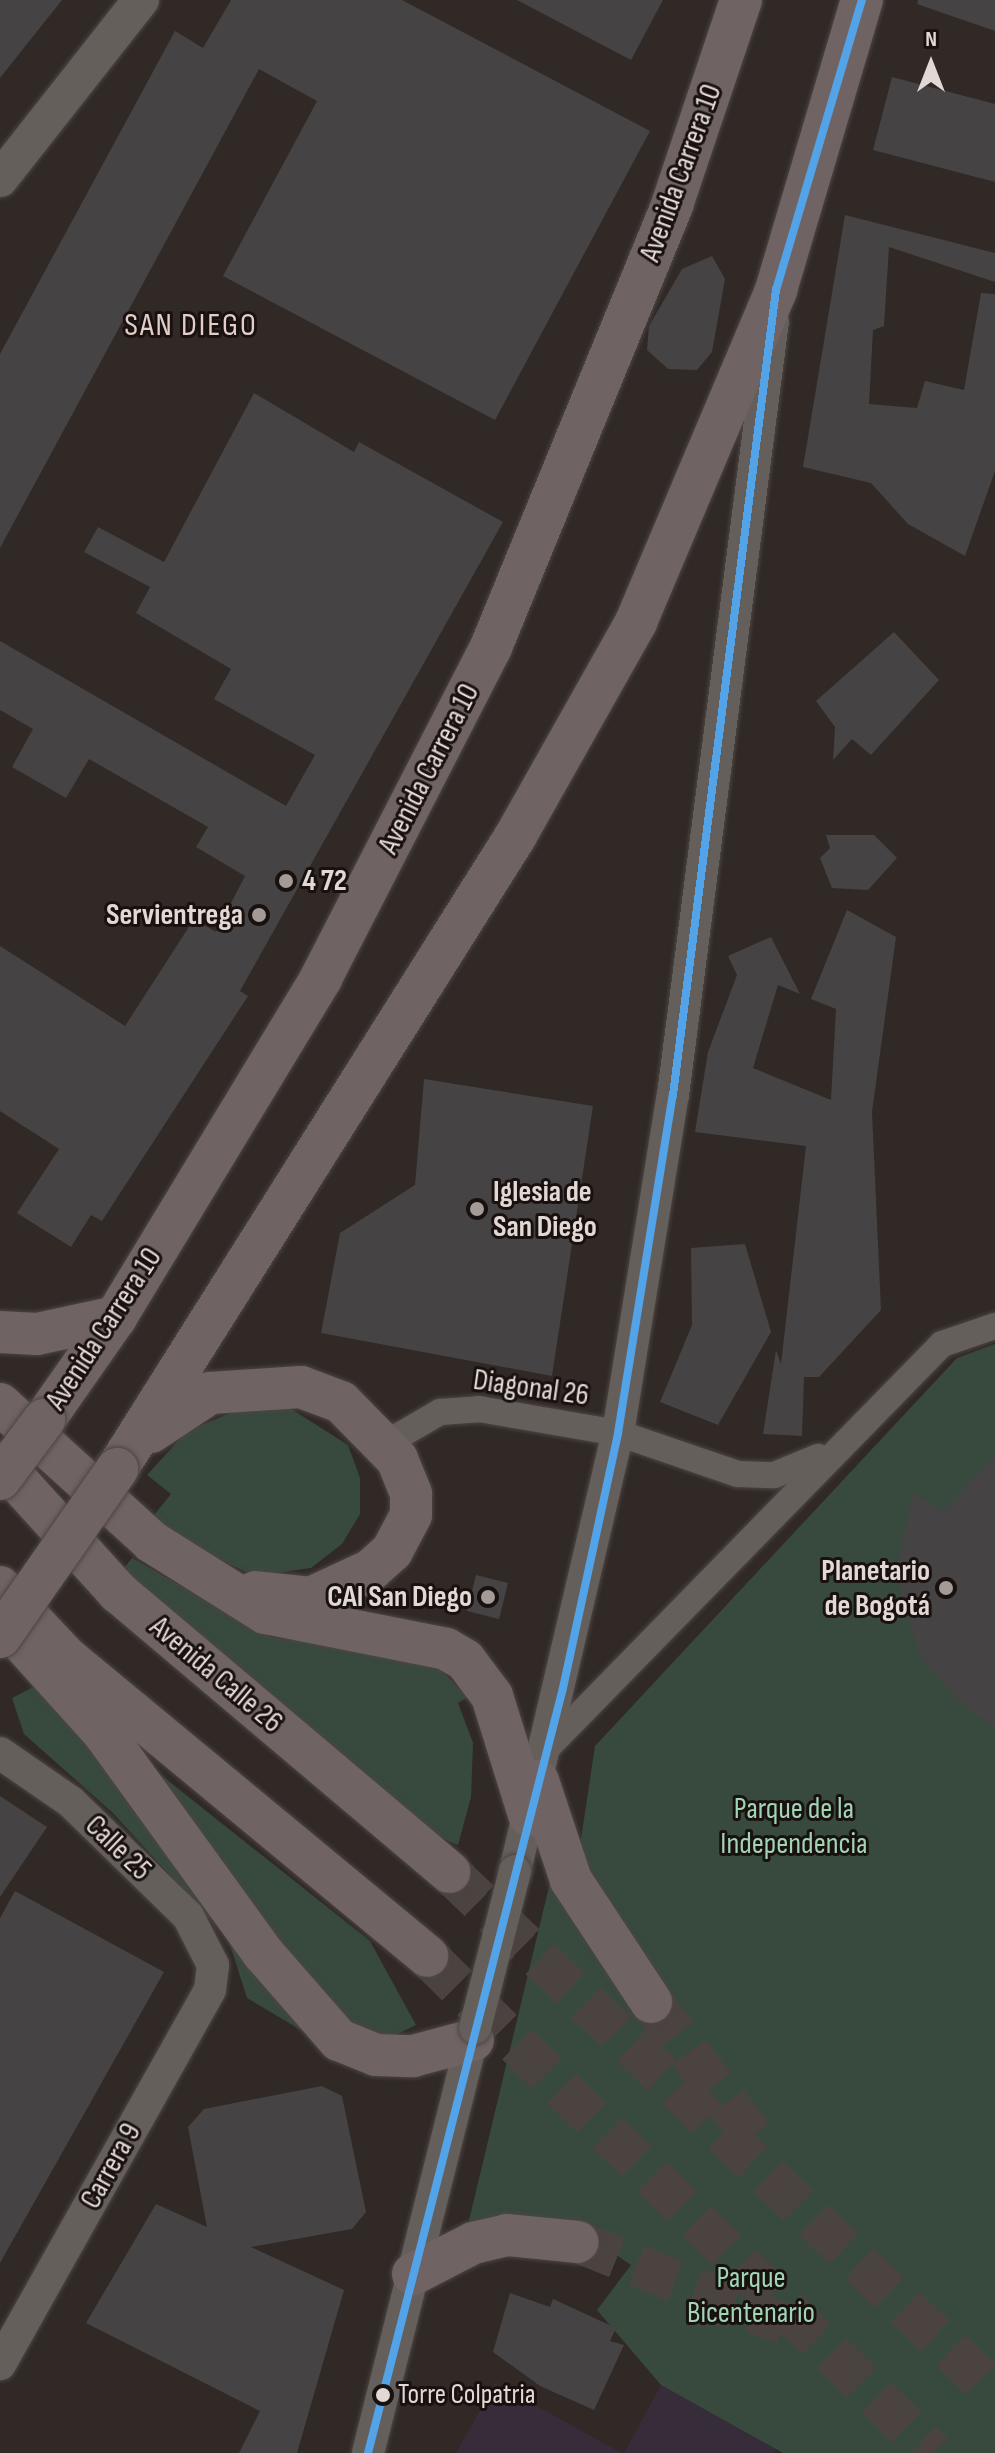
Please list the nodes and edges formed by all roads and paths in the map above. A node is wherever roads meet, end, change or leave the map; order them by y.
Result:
1 (141, 0) edge
2 (741, 0) edge
3 (862, 0) edge
4 (0, 179) edge
5 (776, 290) junction
6 (116, 1317) junction
7 (995, 1326) edge
8 (0, 1332) edge
9 (0, 1404) edge
10 (618, 1433) junction
11 (851, 1434) junction
12 (385, 1444) junction
13 (126, 1456) junction
14 (0, 1462) edge
15 (0, 1479) edge
16 (152, 1542) junction
17 (0, 1587) edge
18 (0, 1618) edge
19 (0, 1637) edge
20 (0, 1753) edge
21 (538, 1781) junction
22 (449, 1872) tunnel mouth
23 (427, 1956) tunnel mouth
24 (213, 1965) joint
25 (651, 2002) tunnel mouth
26 (474, 2034) junction
27 (578, 2242) tunnel mouth
28 (413, 2274) junction
29 (0, 2364) edge
30 (368, 2453) edge

1 - 4 main road
2 - 6 main road, Avenida Carrera 10
3 - 5 main road
5 - 10 street
5 - 13 main road
6 - 8 main road
6 - 15 main road, Avenida Carrera 10, bridge
7 - 11 street, Diagonal 26
9 - 16 main road
10 - 11 street, Diagonal 26
10 - 12 street, Diagonal 26
10 - 21 street
11 - 21 street, Diagonal 26
12 - 13 main road
12 - 16 main road
13 - 19 main road, bridge
14 - 22 main road, Avenida Calle 26
16 - 21 main road
17 - 23 main road
18 - 26 main road
20 - 24 street, Calle 25
21 - 25 main road
21 - 26 street, bridge
24 - 29 street, Carrera 9
26 - 28 street
27 - 28 main road
28 - 30 street

